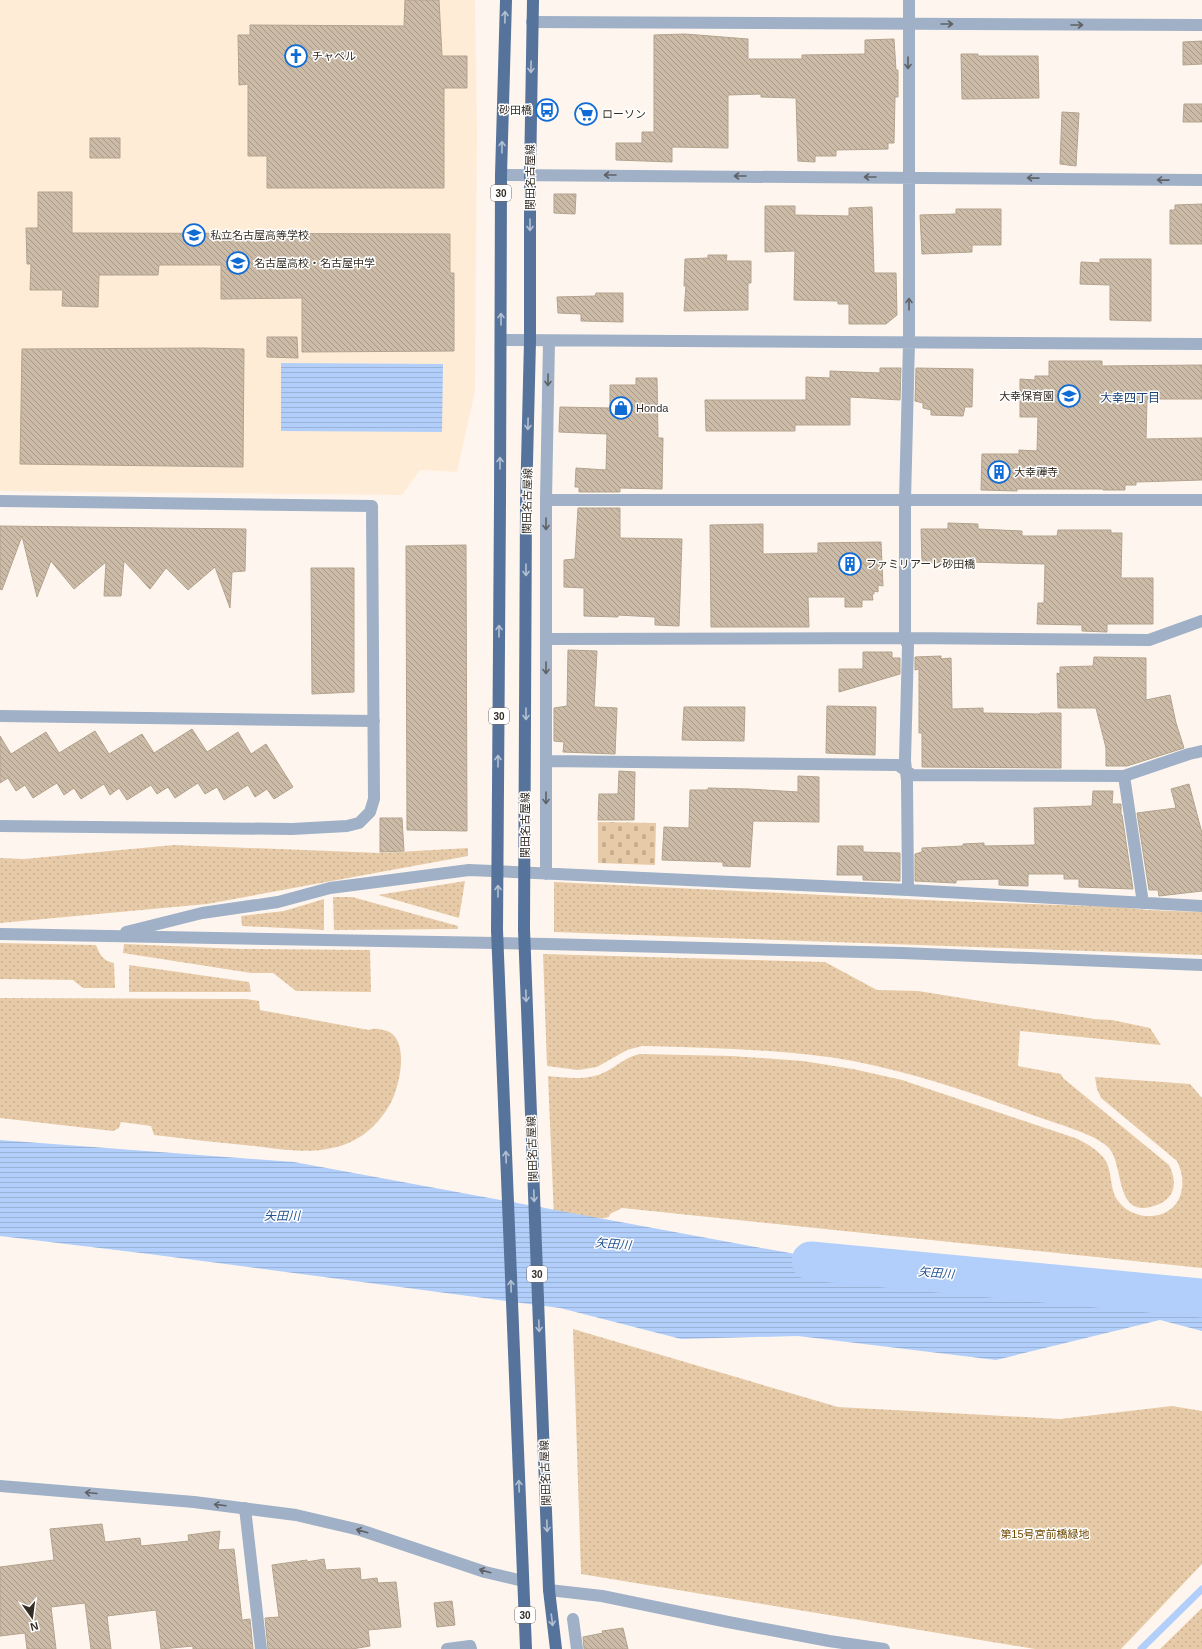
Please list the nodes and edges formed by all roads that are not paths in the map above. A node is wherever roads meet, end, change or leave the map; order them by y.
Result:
1 (506, 0) edge
2 (532, 0) edge
3 (909, 0) edge
4 (532, 22) junction
5 (908, 24) junction
6 (1202, 25) edge
7 (501, 175) junction
8 (530, 175) junction
9 (909, 177) junction
10 (1202, 180) edge
11 (501, 340) junction
12 (530, 341) junction
13 (549, 341) junction
14 (909, 343) junction
15 (1202, 344) edge
16 (546, 500) junction
17 (905, 500) junction
18 (1202, 500) edge
19 (0, 501) edge
20 (1202, 621) edge
21 (905, 638) junction
22 (546, 639) junction
23 (0, 716) edge
24 (374, 721) junction
25 (1202, 751) edge
26 (546, 761) junction
27 (905, 769) junction
28 (1124, 776) junction
29 (0, 826) edge
30 (546, 874) junction
31 (908, 890) junction
32 (1143, 903) junction
33 (1202, 906) edge
34 (0, 934) edge
35 (110, 936) junction
36 (497, 943) junction
37 (524, 944) junction
38 (1202, 965) edge
39 (0, 1486) edge
40 (245, 1508) junction
41 (523, 1581) junction
42 (549, 1590) junction
43 (573, 1620) dead end
44 (261, 1649) edge
45 (447, 1649) edge
46 (471, 1649) edge
47 (526, 1649) edge
48 (556, 1649) edge
49 (577, 1649) edge
50 (884, 1649) edge

7 -> 1 main road, 30
2 - 4 main road, 関田名古屋線 / 30
3 - 5 street
4 - 5 street
4 -> 8 main road, 関田名古屋線 / 30
5 -> 6 street
5 -> 9 street
7 - 8 street
11 -> 7 main road, 30
9 -> 8 street
8 -> 12 main road, 関田名古屋線 / 30
10 -> 9 street
14 -> 9 street
11 - 12 street
36 -> 11 main road, 30, bridge
12 - 13 street
12 -> 37 main road, 関田名古屋線 / 30, bridge
13 - 14 street
13 -> 16 street
14 - 15 street
14 - 17 street
16 - 17 street
16 -> 22 street
17 - 18 street
17 - 21 street
19 - 24 street
20 - 21 street
21 - 22 street
21 - 27 street
22 -> 26 street
23 - 24 street
24 - 29 street
25 - 28 street
26 - 27 street
26 -> 30 street
27 - 28 street
27 - 31 street
28 - 32 street
30 - 31 street
30 - 35 street
31 - 32 street
32 - 33 street
34 - 35 street
35 - 36 street
36 - 37 street
41 -> 36 main road, 30
37 - 38 street
37 -> 42 main road, 関田名古屋線 / 30
40 -> 39 street
41 -> 40 street
40 - 44 street
41 - 47 main road, 30
42 -> 48 main road, 関田名古屋線 / 30
42 - 50 street
43 - 49 street
45 - 46 street

